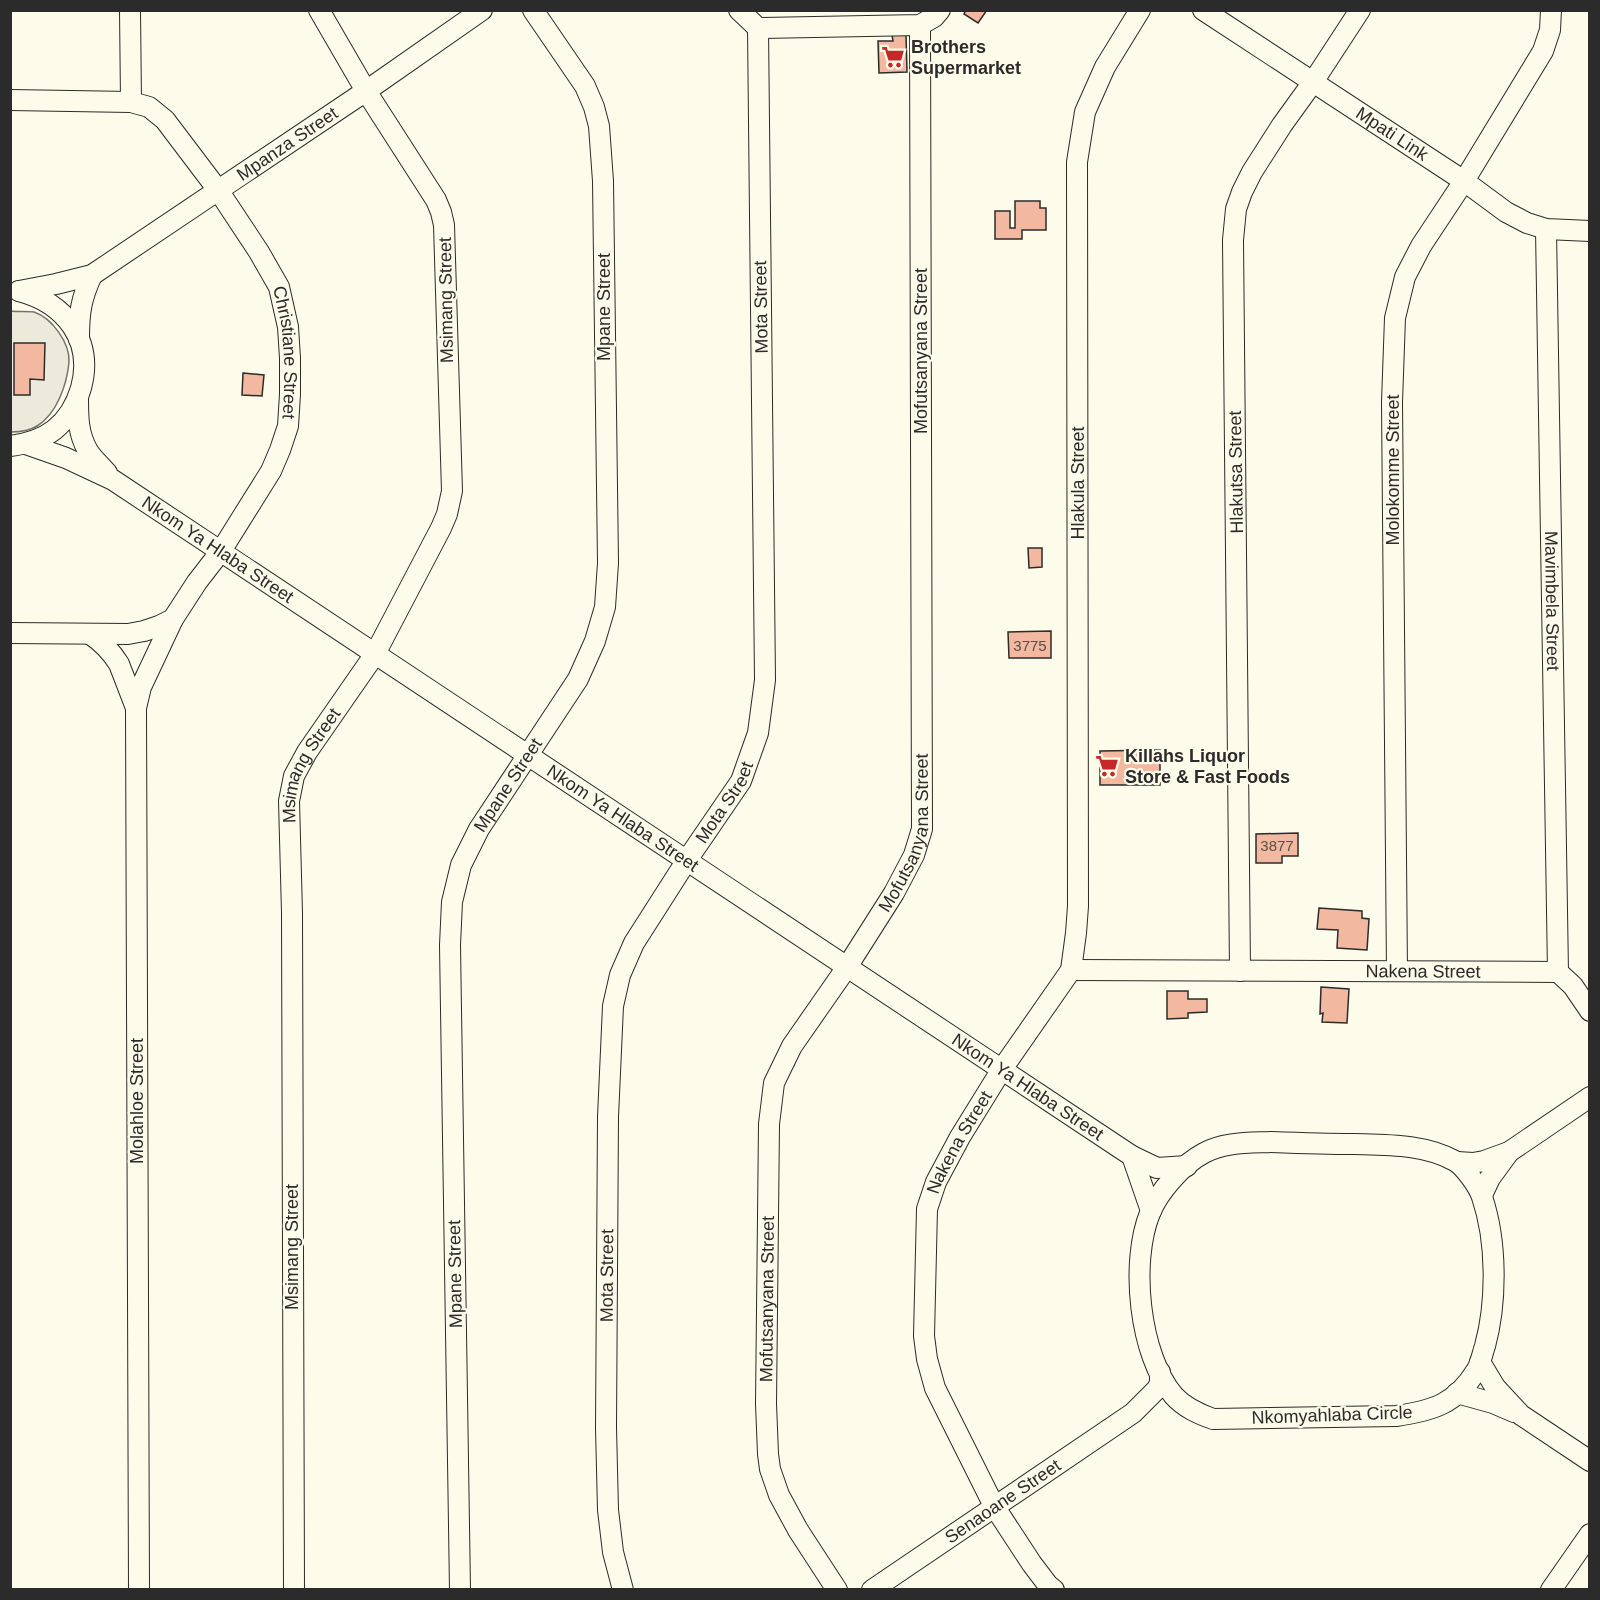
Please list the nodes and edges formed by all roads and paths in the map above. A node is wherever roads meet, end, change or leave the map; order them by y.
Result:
1 (130, 10) edge
2 (319, 10) edge
3 (482, 10) edge
4 (533, 10) edge
5 (739, 10) edge
6 (940, 10) edge
7 (1140, 10) edge
8 (1203, 10) edge
9 (1360, 10) edge
10 (1551, 10) edge
11 (920, 25) junction
12 (758, 28) junction
13 (1313, 82) junction
14 (366, 91) junction
15 (10, 100) edge
16 (131, 102) junction
17 (1464, 181) junction
18 (218, 190) junction
19 (1546, 229) junction
20 (1590, 231) edge
21 (92, 275) junction
22 (15, 290) edge
23 (80, 339) junction
24 (78, 397) junction
25 (18, 445) edge
26 (113, 480) junction
27 (221, 551) junction
28 (173, 619) junction
29 (10, 633) edge
30 (90, 634) junction
31 (375, 654) junction
32 (136, 708) junction
33 (528, 755) junction
34 (687, 860) junction
35 (847, 967) junction
36 (1071, 970) junction
37 (1240, 970) junction
38 (1397, 971) junction
39 (1558, 972) junction
40 (1590, 1011) edge
41 (1002, 1069) junction
42 (1590, 1097) edge
43 (1509, 1152) junction
44 (1132, 1156) junction
45 (1457, 1162) junction
46 (1187, 1166) junction
47 (1482, 1195) junction
48 (1151, 1211) junction
49 (1480, 1362) junction
50 (1160, 1372) junction
51 (1457, 1394) junction
52 (1184, 1405) junction
53 (1133, 1413) junction
54 (1521, 1414) junction
55 (1590, 1461) edge
56 (994, 1506) junction
57 (1590, 1534) edge
58 (139, 1590) edge
59 (294, 1590) edge
60 (460, 1590) edge
61 (623, 1590) edge
62 (837, 1590) edge
63 (872, 1590) edge
64 (1054, 1590) edge
65 (1551, 1590) edge

1 - 16 street
2 - 14 street, Msimang Street
3 - 14 street, Mpanza Street
4 - 33 street, Mpane Street
5 - 12 street
6 - 11 street
7 - 36 street, Hlakula Street
8 - 13 street, Mpati Link
9 - 13 street, Hlakutsa Street
10 - 17 street, Molokomme Street
11 - 12 street
11 - 35 street, Mofutsanyana Street
12 - 34 street, Mota Street
13 - 17 street, Mpati Link
13 - 37 street, Hlakutsa Street
14 - 18 street, Mpanza Street
14 - 31 street, Msimang Street
15 - 16 street, Christiane Street
16 - 18 street, Christiane Street
17 - 19 street, Mpati Link
17 - 38 street, Molokomme Street
18 - 21 street, Mpanza Street
18 - 27 street, Christiane Street
19 - 20 street, Mpati Link
19 - 39 street, Mavimbela Street
21 - 22 street, Mpanza Street
21 - 23 street
22 - 23 street
23 - 24 street
24 - 25 street
24 - 26 street, Nkom Ya Hlaba Street
25 - 26 street, Nkom Ya Hlaba Street
26 - 27 street, Nkom Ya Hlaba Street
27 - 28 street, Christiane Street
27 - 31 street, Nkom Ya Hlaba Street
28 - 30 street
28 - 32 street, Molahloe Street
29 - 30 street
30 - 32 street
31 - 33 street, Nkom Ya Hlaba Street
31 - 59 street, Msimang Street
32 - 58 street, Molahloe Street
33 - 34 street, Nkom Ya Hlaba Street
33 - 60 street, Mpane Street
34 - 35 street, Nkom Ya Hlaba Street
34 - 61 street, Mota Street
35 - 41 street, Nkom Ya Hlaba Street
35 - 62 street, Mofutsanyana Street
36 - 37 street, Nakena Street
36 - 41 street, Nakena Street
37 - 38 street, Nakena Street
38 - 39 street, Nakena Street
39 - 40 street
41 - 44 street, Nkom Ya Hlaba Street
41 - 56 street, Nakena Street
42 - 43 street
43 - 45 street
43 - 47 street
44 - 46 street, Nkom Ya Hlaba Street
44 - 48 street
45 - 46 street, Nkomyahlaba Circle
45 - 47 street, Nkomyahlaba Circle
46 - 48 street, Nkomyahlaba Circle
47 - 49 street, Nkomyahlaba Circle
48 - 50 street, Nkomyahlaba Circle
49 - 51 street, Nkomyahlaba Circle
49 - 54 street
50 - 52 street, Nkomyahlaba Circle
50 - 53 street, Senaoane Street
51 - 52 street, Nkomyahlaba Circle
51 - 54 street
52 - 53 street, Senaoane Street
53 - 56 street, Senaoane Street
54 - 55 street
56 - 63 street, Senaoane Street
56 - 64 street, Nakena Street
57 - 65 street

